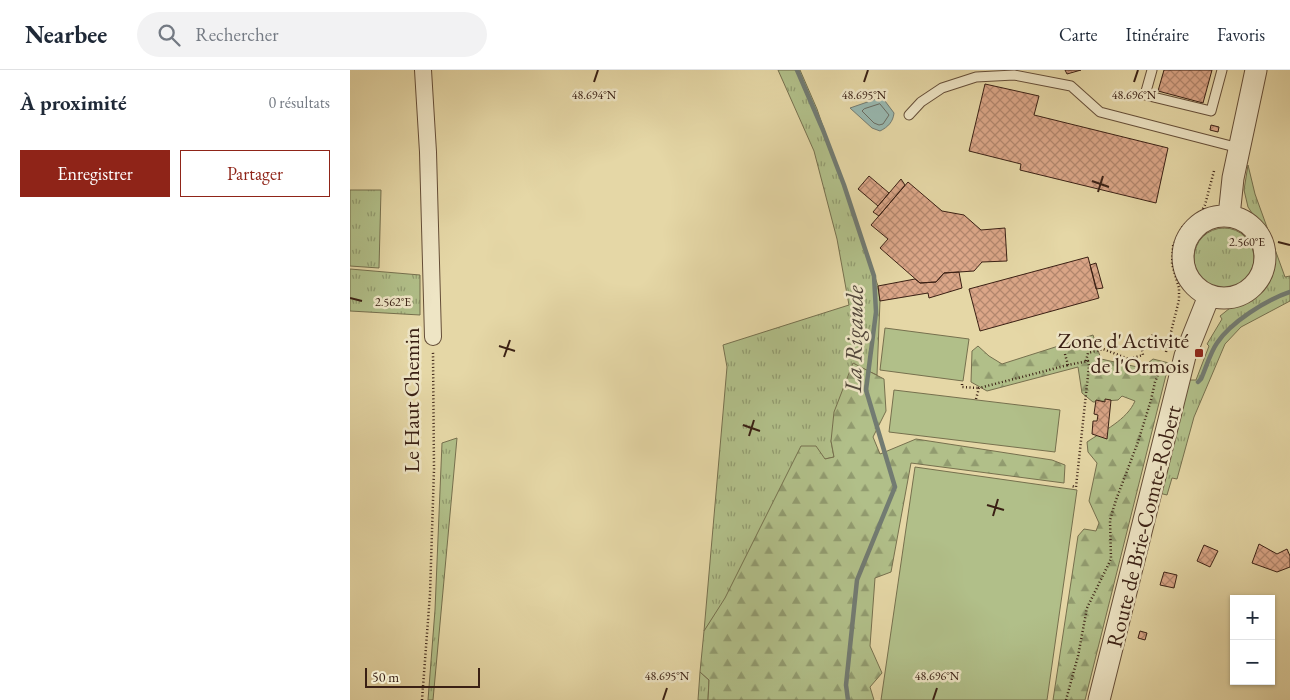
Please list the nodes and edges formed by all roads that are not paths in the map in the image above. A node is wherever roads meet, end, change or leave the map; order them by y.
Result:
1 (423, 70) edge
2 (1152, 70) edge
3 (1222, 70) edge
4 (1256, 70) edge
5 (909, 115) dead end
6 (1230, 146) junction
7 (1229, 216) junction
8 (1209, 296) junction
9 (433, 337) road end
10 (1099, 700) edge

1 - 9 street, Le Haut Chemin
2 - 3 lane
4 - 6 street
5 - 6 lane
6 - 7 street
7 - 8 street
7 - 8 street
8 - 10 street, Route de Brie-Comte-Robert

